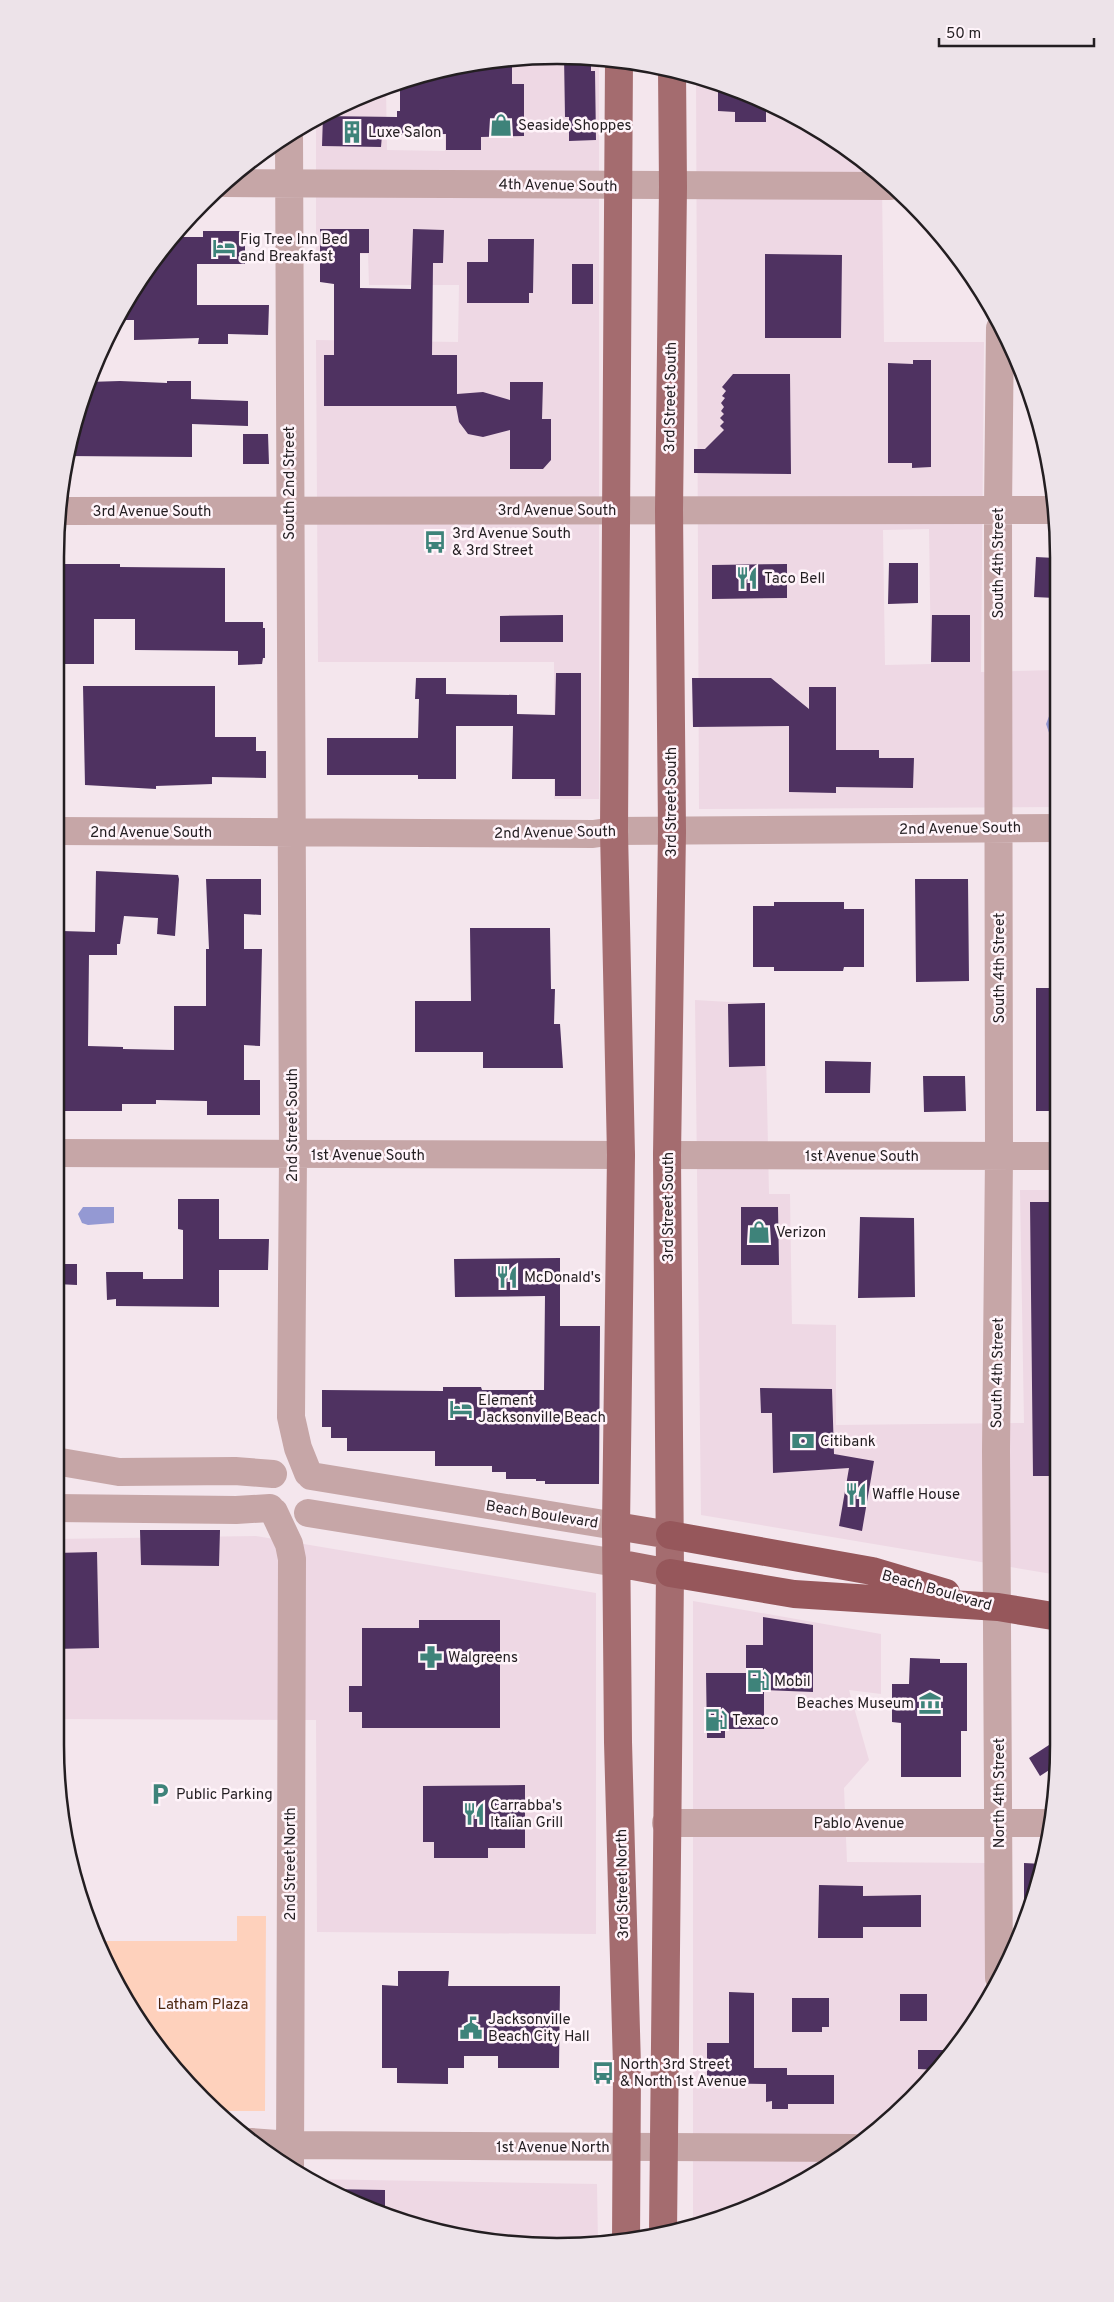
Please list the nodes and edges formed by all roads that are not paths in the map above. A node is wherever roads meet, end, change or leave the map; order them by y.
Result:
1 (619, 68) edge
2 (672, 78) edge
3 (289, 143) edge
4 (289, 182) junction
5 (236, 183) edge
6 (619, 186) junction
7 (882, 186) edge
8 (674, 187) junction
9 (1000, 341) edge
10 (616, 509) junction
11 (998, 509) junction
12 (669, 510) junction
13 (1048, 510) edge
14 (66, 511) edge
15 (289, 511) junction
16 (1000, 828) junction
17 (1050, 828) edge
18 (64, 831) edge
19 (614, 831) junction
20 (672, 832) junction
21 (291, 833) junction
22 (64, 1152) edge
23 (293, 1154) junction
24 (621, 1155) junction
25 (667, 1155) junction
26 (1050, 1156) edge
27 (999, 1157) junction
28 (291, 1417) junction
29 (64, 1463) edge
30 (275, 1473) junction
31 (310, 1475) junction
32 (64, 1508) edge
33 (272, 1510) junction
34 (306, 1514) junction
35 (616, 1526) junction
36 (670, 1535) junction
37 (292, 1559) junction
38 (616, 1564) junction
39 (670, 1573) junction
40 (998, 1607) junction
41 (1050, 1615) edge
42 (666, 1823) junction
43 (1000, 1823) junction
44 (1044, 1823) edge
45 (999, 1963) edge
46 (626, 2148) junction
47 (840, 2148) edge
48 (662, 2149) junction
49 (290, 2157) edge
50 (663, 2227) edge
51 (626, 2233) edge

1 - 6 main road
2 - 8 main road, 3rd Street South
3 - 4 street, South 2nd Street
4 - 5 street, 4th Avenue South
4 - 6 street, 4th Avenue South
4 - 15 street, South 2nd Street
6 - 8 street, 4th Avenue South
6 - 10 main road
7 - 8 street, 4th Avenue South
8 - 12 main road, 3rd Street South
9 - 11 street, South 4th Street
10 - 12 street, 3rd Avenue South
10 - 15 street, 3rd Avenue South
10 - 19 main road
11 - 12 street, 3rd Avenue South
11 - 13 street, 3rd Avenue South
11 - 16 street, South 4th Street
12 - 20 main road, 3rd Street South
14 - 15 street, 3rd Avenue South
15 - 21 street, South 2nd Street
16 - 17 street, 2nd Avenue South
16 - 20 street, 2nd Avenue South
16 - 27 street, South 4th Street
18 - 21 street, 2nd Avenue South
19 - 20 street, 2nd Avenue South
19 - 21 street, 2nd Avenue South
19 - 24 main road
20 - 25 main road, 3rd Street South
21 - 23 street, 2nd Street South
22 - 23 street, 1st Avenue South
23 - 24 street, 1st Avenue South
23 - 28 street, 2nd Street South
24 - 35 main road
25 - 27 street, 1st Avenue South
25 - 36 main road, 3rd Street South
26 - 27 street, 1st Avenue South
27 - 40 street, South 4th Street
28 - 30 street
28 - 31 street
29 - 30 street
30 - 31 street
30 - 33 street
31 - 34 street
31 - 35 street, Beach Boulevard
32 - 33 street
33 - 34 street
33 - 37 street
34 - 37 street
34 - 38 street, Beach Boulevard
35 - 36 main road, Beach Boulevard
35 - 38 main road, 3rd Street North
36 - 39 main road
36 - 40 highway, Beach Boulevard
37 - 49 street, 2nd Street North
38 - 39 main road, Beach Boulevard
38 - 46 main road, 3rd Street North
39 - 40 highway, Beach Boulevard
39 - 42 main road
40 - 41 highway
40 - 43 street, North 4th Street
42 - 43 street, Pablo Avenue
42 - 48 main road
43 - 44 street, Pablo Avenue
43 - 45 street, North 4th Street
46 - 48 street, 1st Avenue North
46 - 49 street, 1st Avenue North
46 - 51 main road, 3rd Street North
47 - 48 street, 1st Avenue North
48 - 50 main road

